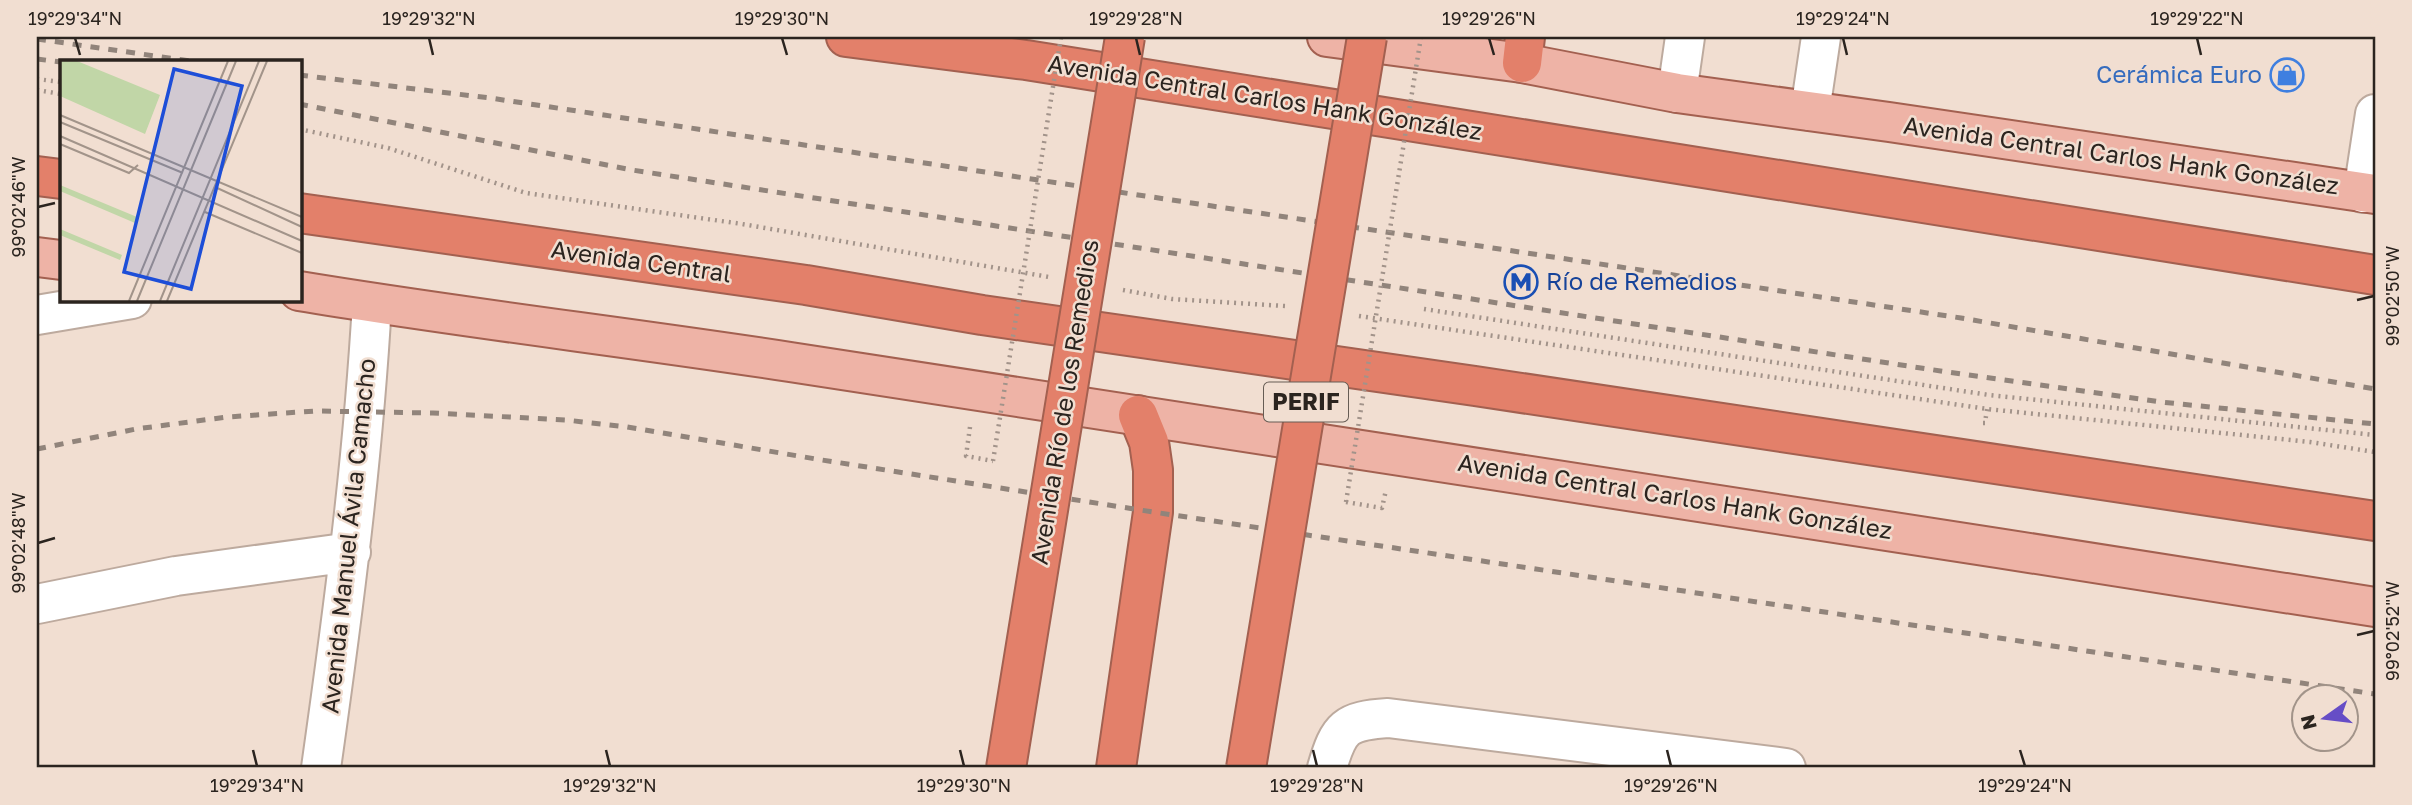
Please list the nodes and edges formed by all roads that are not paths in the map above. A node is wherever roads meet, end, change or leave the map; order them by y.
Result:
1 (846, 37) edge
2 (1125, 37) edge
3 (1326, 37) edge
4 (1367, 37) edge
5 (1685, 37) edge
6 (1821, 37) edge
7 (1524, 50) edge
8 (1677, 93) junction
9 (1810, 111) junction
10 (2375, 114) edge
11 (37, 176) edge
12 (60, 179) edge
13 (2369, 193) edge
14 (301, 213) edge
15 (37, 257) edge
16 (60, 260) edge
17 (2375, 275) edge
18 (301, 291) edge
19 (121, 301) edge
20 (372, 303) junction
21 (37, 316) edge
22 (1138, 415) junction
23 (2375, 521) edge
24 (351, 552) junction
25 (37, 604) edge
26 (2375, 607) edge
27 (321, 768) edge
28 (1006, 768) edge
29 (1116, 768) edge
30 (1246, 768) edge
31 (1327, 768) edge
32 (1786, 768) edge

1 - 17 highway, Avenida Central Carlos Hank González
2 - 28 highway, Avenida Río de los Remedios, bridge
3 - 7 main road, Avenida Central Carlos Hank González
4 - 30 highway, PERIF, bridge
5 - 8 street
6 - 9 street
7 - 8 main road, Avenida Central Carlos Hank González
8 - 9 main road, Avenida Central Carlos Hank González
9 - 13 main road, Avenida Central Carlos Hank González
10 - 13 street
11 - 12 highway
14 - 23 highway, Avenida Central
15 - 16 main road
18 - 20 main road
19 - 21 street
20 - 22 main road, Avenida Central Carlos Hank González
20 - 24 street, Avenida Manuel Ávila Camacho
22 - 26 main road, Avenida Central Carlos Hank González
22 - 29 highway
24 - 25 street
24 - 27 street, Avenida Manuel Ávila Camacho
31 - 32 street

